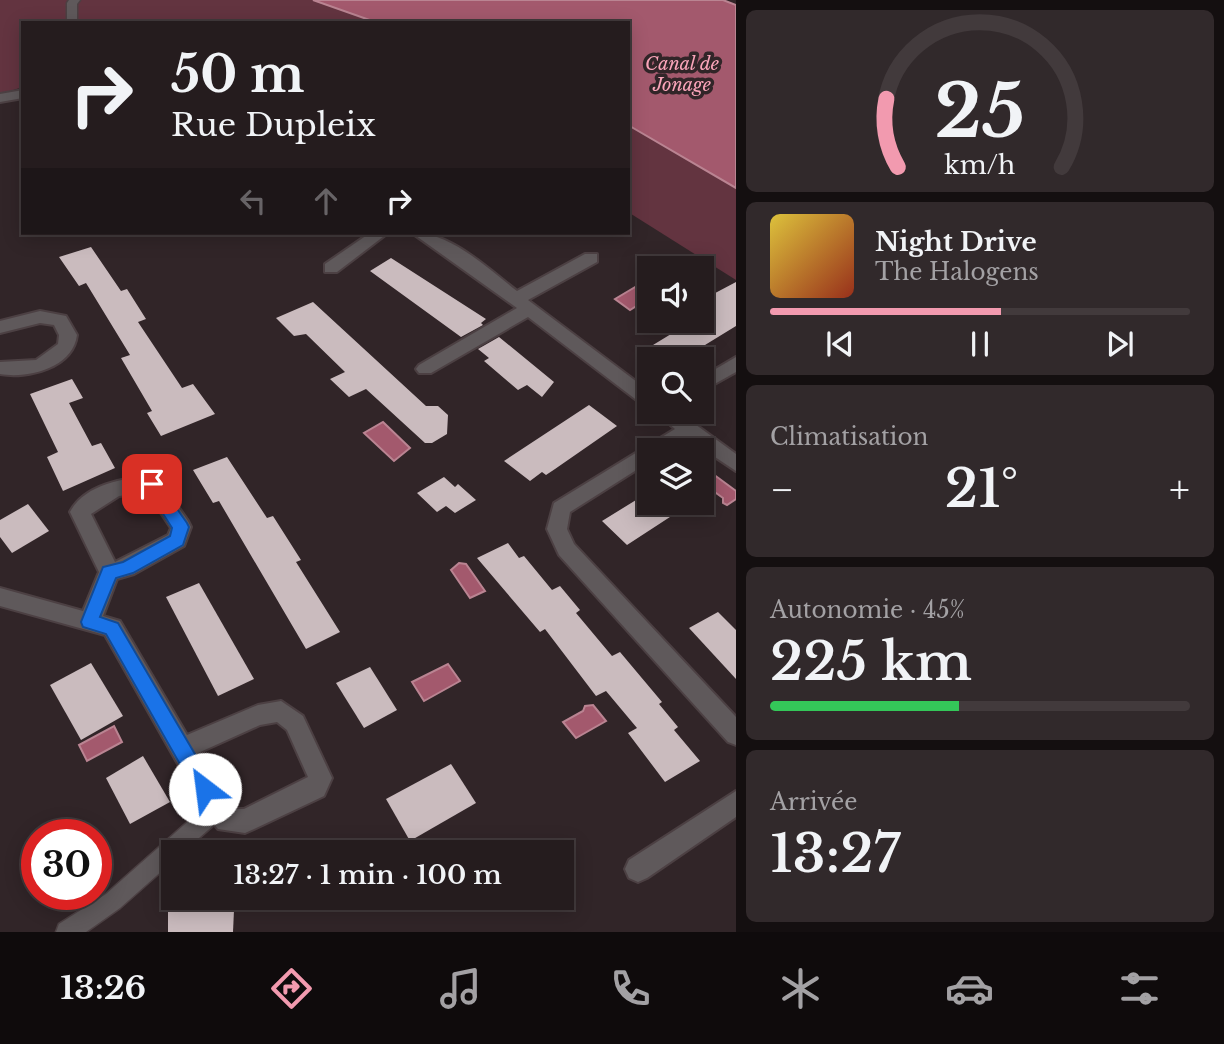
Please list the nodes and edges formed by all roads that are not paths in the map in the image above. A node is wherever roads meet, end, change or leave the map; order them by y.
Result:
1 (70, 1) edge
2 (72, 21) edge
3 (21, 94) edge
4 (0, 98) edge
5 (377, 235) edge
6 (423, 235) edge
7 (592, 258) dead end
8 (331, 268) dead end
9 (523, 304) junction
10 (0, 327) edge
11 (736, 363) edge
12 (0, 368) edge
13 (425, 369) dead end
14 (714, 377) edge
15 (637, 391) edge
16 (680, 424) edge
17 (688, 430) junction
18 (675, 438) edge
19 (637, 460) edge
20 (736, 464) edge
21 (109, 572) junction
22 (0, 597) edge
23 (90, 622) junction
24 (736, 734) edge
25 (182, 750) junction
26 (736, 803) edge
27 (216, 809) junction
28 (638, 869) dead end
29 (67, 932) edge

1 - 2 lane
3 - 4 street
5 - 8 street
6 - 9 street
7 - 9 street
9 - 13 street
9 - 15 street
10 - 12 street
11 - 14 street
16 - 17 street
17 - 18 street
17 - 20 street
19 - 24 street
21 - 21 street
21 - 23 street
22 - 23 street
23 - 25 street
25 - 27 street
25 - 27 street
26 - 28 street
27 - 29 lane

